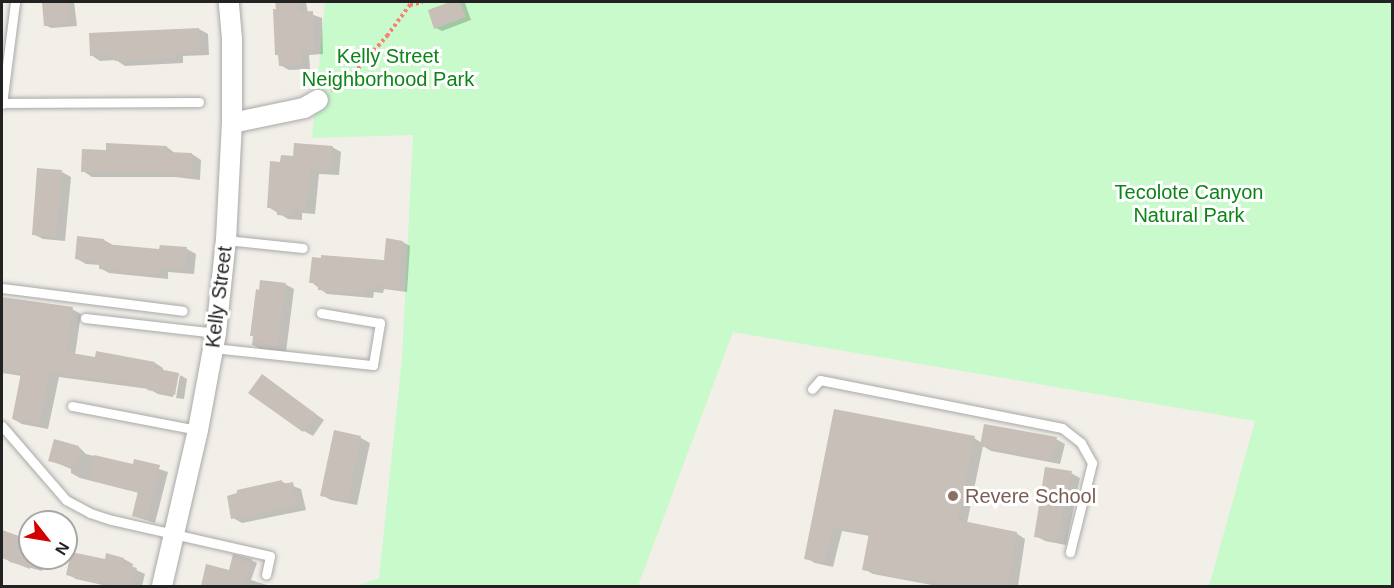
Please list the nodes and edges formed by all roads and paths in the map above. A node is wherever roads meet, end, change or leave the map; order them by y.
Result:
1 (15, 2) edge
2 (229, 2) edge
3 (423, 2) edge
4 (411, 3) edge
5 (318, 100) joint
6 (199, 102) dead end
7 (2, 103) edge
8 (232, 123) junction
9 (226, 240) junction
10 (303, 248) dead end
11 (2, 288) edge
12 (183, 311) dead end
13 (321, 313) dead end
14 (85, 318) dead end
15 (215, 340) junction
16 (812, 389) dead end
17 (72, 406) dead end
18 (2, 426) edge
19 (198, 430) junction
20 (174, 534) junction
21 (1070, 552) dead end
22 (266, 575) dead end
23 (162, 586) edge

1 - 7 lane
2 - 8 street, Kelly Street
3 - 4 path
4 - 5 path
5 - 8 street
6 - 7 lane
8 - 9 street, Kelly Street
9 - 10 lane
9 - 15 street, Kelly Street
11 - 12 lane
13 - 15 lane
14 - 15 lane
15 - 19 street, Kelly Street
16 - 21 lane
17 - 19 lane
18 - 20 lane
19 - 20 street, Kelly Street
20 - 22 lane
20 - 23 street, Kelly Street

